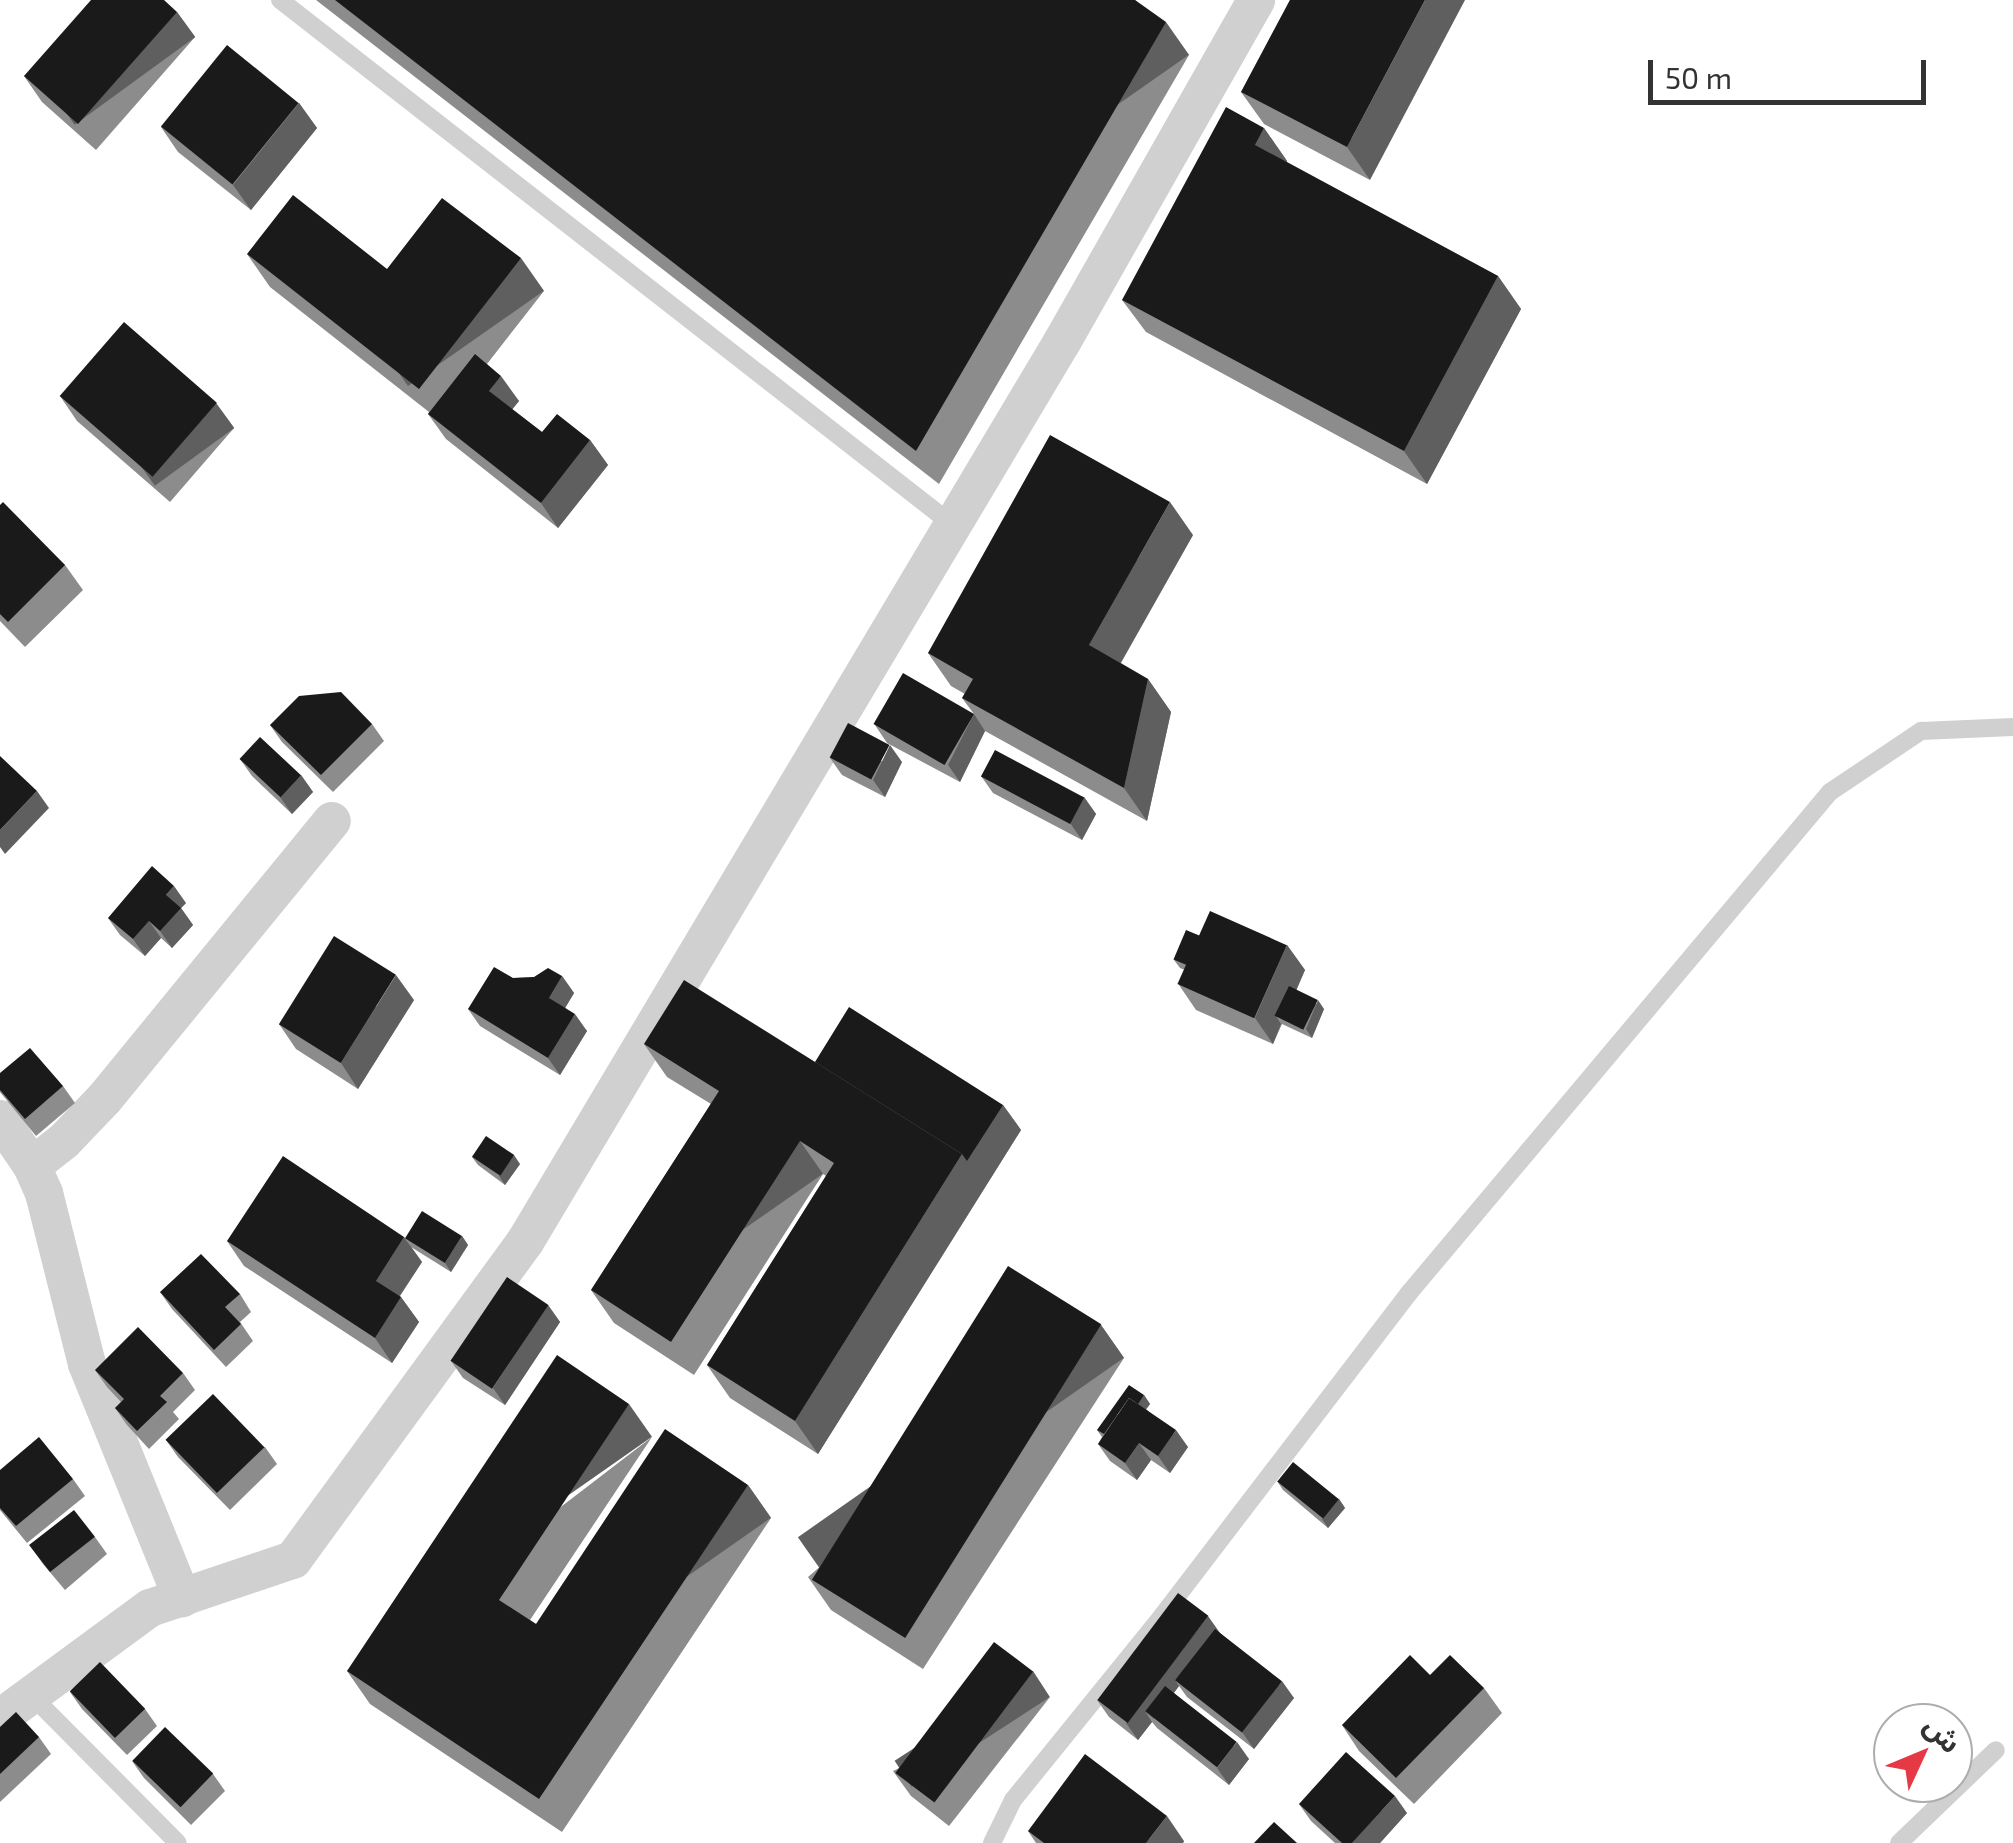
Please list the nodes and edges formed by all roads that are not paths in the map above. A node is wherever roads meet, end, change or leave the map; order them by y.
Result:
1 (280, 0) edge
2 (1256, 0) edge
3 (953, 526) junction
4 (2013, 727) edge
5 (332, 821) dead end
6 (0, 1118) edge
7 (32, 1166) junction
8 (182, 1598) junction
9 (29, 1693) junction
10 (0, 1718) edge
11 (1996, 1750) dead end
12 (178, 1843) edge
13 (992, 1843) edge
14 (1899, 1843) edge

1 - 3 lane
2 - 3 street
3 - 8 street
4 - 13 lane
5 - 7 street
6 - 7 street
7 - 8 street
8 - 9 street
9 - 10 street
9 - 12 lane
11 - 14 lane

